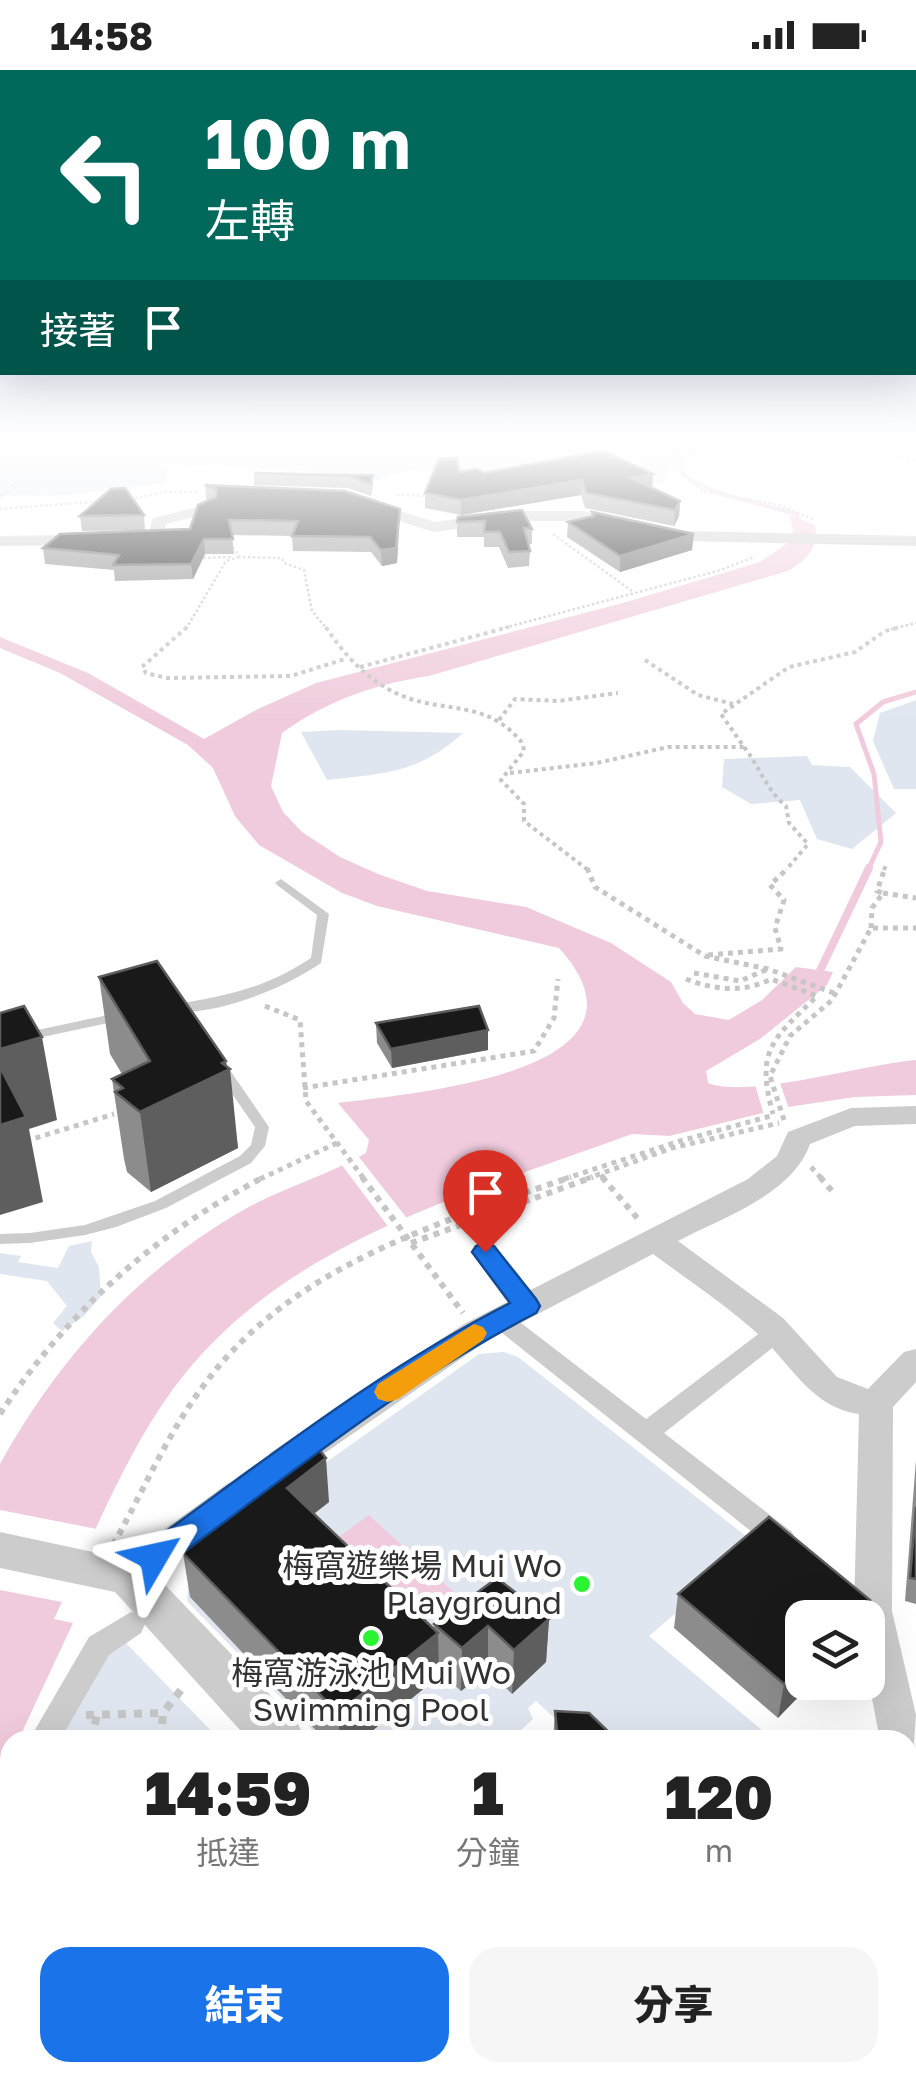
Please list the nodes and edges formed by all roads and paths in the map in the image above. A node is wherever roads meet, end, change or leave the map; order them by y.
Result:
1 (156, 534) edge
2 (552, 534) edge
3 (672, 534) edge
4 (830, 534) edge
5 (778, 538) junction
6 (834, 538) junction
7 (230, 539) edge
8 (0, 541) edge
9 (916, 541) edge
10 (240, 557) junction
11 (635, 593) junction
12 (916, 624) edge
13 (346, 659) junction
14 (645, 660) dead end
15 (361, 669) junction
16 (618, 694) dead end
17 (733, 704) junction
18 (499, 720) junction
19 (744, 747) junction
20 (507, 773) junction
21 (886, 865) dead end
22 (281, 883) dead end
23 (883, 893) junction
24 (916, 898) edge
25 (871, 928) junction
26 (916, 928) edge
27 (705, 956) junction
28 (768, 970) junction
29 (694, 972) dead end
30 (558, 979) dead end
31 (686, 979) dead end
32 (771, 980) junction
33 (834, 993) junction
34 (246, 998) junction
35 (154, 1011) edge
36 (139, 1013) edge
37 (0, 1042) edge
38 (216, 1061) edge
39 (303, 1088) junction
40 (114, 1114) edge
41 (916, 1115) edge
42 (780, 1122) junction
43 (19, 1143) edge
44 (337, 1143) junction
45 (598, 1171) junction
46 (404, 1233) junction
47 (0, 1239) edge
48 (657, 1241) junction
49 (412, 1244) junction
50 (485, 1252) dead end
51 (501, 1319) junction
52 (776, 1332) junction
53 (916, 1362) edge
54 (876, 1403) junction
55 (0, 1414) edge
56 (646, 1433) junction
57 (0, 1550) edge
58 (797, 1552) edge
59 (114, 1563) junction
60 (842, 1587) edge
61 (859, 1600) edge
62 (873, 1600) edge
63 (131, 1624) dead end
64 (885, 1666) edge
65 (185, 1685) dead end
66 (163, 1714) junction
67 (97, 1715) junction
68 (51, 1728) edge
69 (94, 1730) edge
70 (162, 1730) edge
71 (272, 1730) edge
72 (899, 1730) edge

1 - 8 street
2 - 11 path
3 - 5 street
4 - 6 path
5 - 6 street
5 - 11 path
6 - 9 street
7 - 10 path
10 - 13 path
10 - 13 path
11 - 15 path
12 - 17 path
13 - 15 path
14 - 17 path
15 - 18 path
16 - 18 path
17 - 19 path
18 - 20 path
19 - 20 path
19 - 27 path
20 - 27 path
21 - 23 path
22 - 34 lane
23 - 24 path
23 - 25 path
25 - 26 path
25 - 33 path
27 - 28 path
28 - 29 path
28 - 32 path
28 - 33 path
30 - 39 path
31 - 32 path
32 - 42 path
33 - 42 path
34 - 35 lane
34 - 39 path
36 - 37 lane
38 - 47 lane
39 - 44 path
40 - 43 path
41 - 42 street
42 - 45 path
42 - 45 path
42 - 48 street
44 - 46 path
44 - 55 path
45 - 46 path
45 - 48 path
45 - 49 path
46 - 49 path
46 - 59 path
48 - 51 street
48 - 52 street
49 - 51 path
50 - 51 lane
51 - 56 street
51 - 59 street
52 - 54 street
52 - 56 street
53 - 54 street
54 - 62 street
56 - 58 street
57 - 59 street
59 - 71 street
60 - 61 street
63 - 68 street
64 - 72 street
65 - 66 path
66 - 67 path
66 - 70 path
67 - 68 path
67 - 69 path

